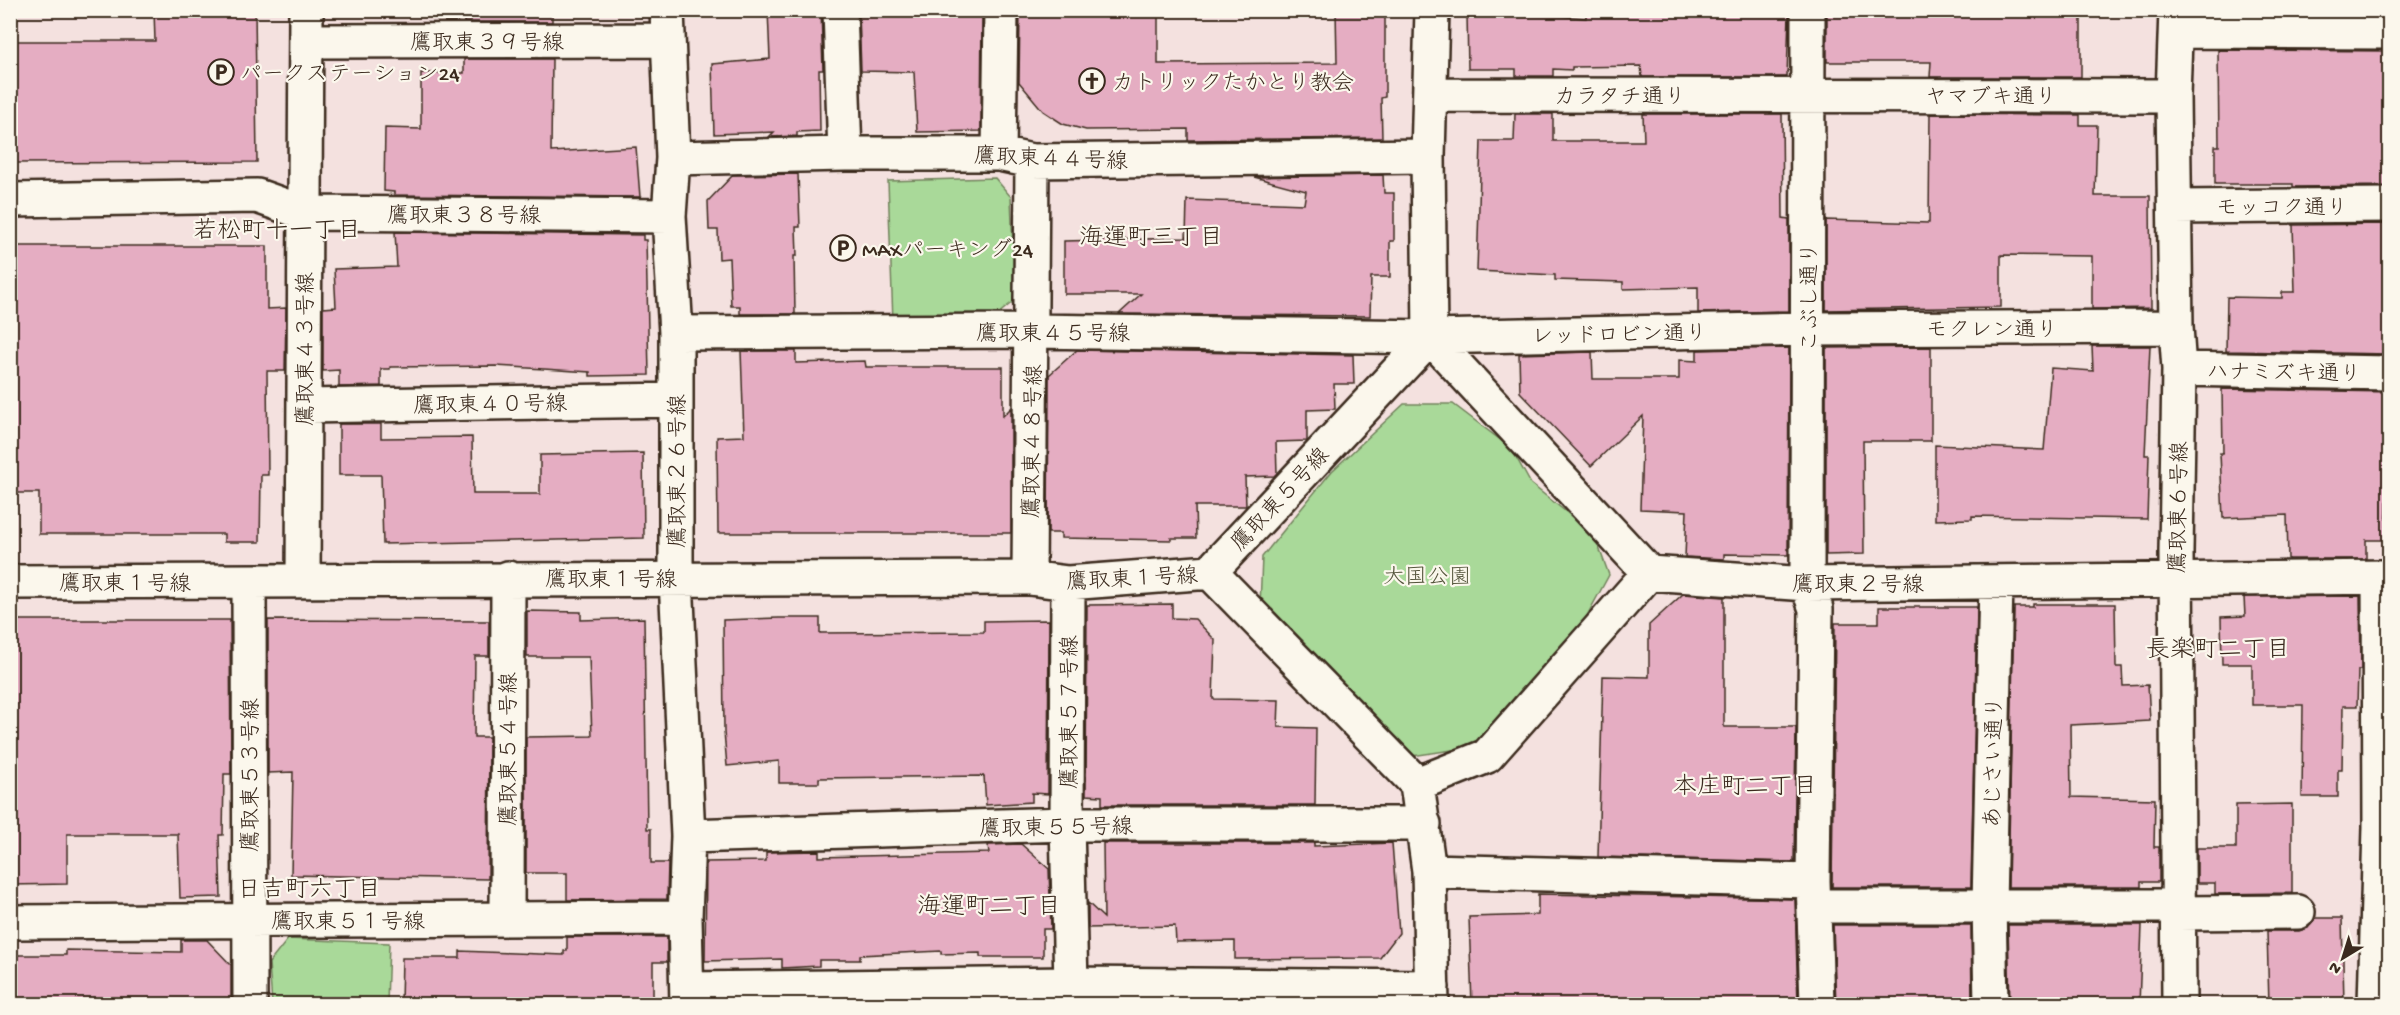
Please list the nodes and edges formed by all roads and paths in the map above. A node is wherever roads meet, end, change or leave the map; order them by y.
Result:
1 (840, 10) edge
2 (1001, 10) edge
3 (1432, 10) edge
4 (1808, 10) edge
5 (2176, 21) edge
6 (668, 25) edge
7 (306, 26) edge
8 (2390, 32) edge
9 (1809, 94) junction
10 (1431, 95) junction
11 (2173, 96) junction
12 (845, 154) junction
13 (999, 154) junction
14 (1428, 156) junction
15 (673, 158) junction
16 (1032, 161) junction
17 (10, 200) edge
18 (2390, 205) edge
19 (2175, 207) junction
20 (304, 213) junction
21 (669, 216) junction
22 (2176, 327) junction
23 (1808, 329) junction
24 (1032, 332) junction
25 (676, 333) junction
26 (1430, 338) junction
27 (2179, 369) junction
28 (2390, 373) edge
29 (676, 400) junction
30 (305, 406) junction
31 (1210, 572) junction
32 (1649, 573) junction
33 (2384, 577) edge
34 (508, 578) junction
35 (676, 578) junction
36 (1029, 578) junction
37 (303, 579) junction
38 (2177, 580) junction
39 (10, 582) edge
40 (249, 582) junction
41 (1996, 582) junction
42 (1068, 583) junction
43 (1808, 584) junction
44 (1418, 784) junction
45 (1067, 824) junction
46 (1424, 824) junction
47 (688, 837) junction
48 (1429, 871) junction
49 (1814, 894) junction
50 (1989, 905) junction
51 (2178, 910) junction
52 (2298, 912) dead end
53 (685, 918) junction
54 (507, 919) junction
55 (250, 921) junction
56 (10, 922) edge
57 (1071, 984) junction
58 (1432, 996) edge
59 (687, 997) edge
60 (250, 1005) edge
61 (1817, 1005) edge
62 (1991, 1005) edge
63 (2179, 1005) edge
64 (2375, 1005) edge

1 - 12 street
2 - 13 street
3 - 10 street
4 - 9 street, こぶし通り
5 - 8 street
5 - 11 street, 鷹取東６号線
6 - 7 street, 鷹取東３９号線
6 - 15 street, 鷹取東２６号線
7 - 20 street, 鷹取東４３号線
9 - 10 street, カラタチ通り
9 - 11 street, ヤマブキ通り
9 - 23 street, こぶし通り
10 - 14 street
11 - 19 street, 鷹取東６号線
12 - 13 street, 鷹取東４４号線
12 - 15 street, 鷹取東４４号線
13 - 16 street, 鷹取東４４号線
14 - 16 street, 鷹取東４４号線
14 - 26 street
15 - 21 street, 鷹取東２６号線
16 - 24 street, 鷹取東４８号線
17 - 20 street, 鷹取東３８号線
18 - 19 street, モッコク通り
19 - 22 street, 鷹取東６号線
20 - 21 street, 鷹取東３８号線
20 - 30 street, 鷹取東４３号線
21 - 25 street, 鷹取東２６号線
22 - 23 street, モクレン通り
22 - 27 street, 鷹取東６号線
23 - 26 street, レッドロビン通り
23 - 43 street, こぶし通り
24 - 25 street, 鷹取東４５号線
24 - 26 street, 鷹取東４５号線
24 - 36 street, 鷹取東４８号線
25 - 29 street, 鷹取東２６号線
26 - 31 street, 鷹取東５号線
26 - 32 street
27 - 28 street, ハナミズキ通り
27 - 38 street, 鷹取東６号線
29 - 30 street, 鷹取東４０号線
29 - 35 street, 鷹取東２６号線
30 - 37 street, 鷹取東４３号線
31 - 42 street, 鷹取東１号線
31 - 44 street
32 - 43 street, 鷹取東２号線
32 - 44 street
33 - 38 street, 鷹取東２号線
33 - 64 street
34 - 35 street, 鷹取東１号線
34 - 37 street, 鷹取東１号線
34 - 54 street, 鷹取東５４号線
35 - 36 street, 鷹取東１号線
35 - 47 street, 鷹取東２６号線
36 - 42 street, 鷹取東１号線
37 - 40 street, 鷹取東１号線
38 - 41 street, 鷹取東２号線
38 - 51 street, 鷹取東６号線
39 - 40 street, 鷹取東１号線
40 - 55 street, 鷹取東５３号線
41 - 43 street, 鷹取東２号線
41 - 50 street, あじさい通り
42 - 45 street, 鷹取東５７号線
43 - 49 street, こぶし通り
44 - 46 street
45 - 46 street, 鷹取東５５号線
45 - 47 street, 鷹取東５５号線
45 - 57 street, 鷹取東５７号線
46 - 48 street
47 - 53 street, 鷹取東２６号線
48 - 49 street
48 - 58 street
49 - 50 street
49 - 61 street, こぶし通り
50 - 51 street
50 - 62 street, あじさい通り
51 - 52 street
51 - 63 street, 鷹取東６号線
53 - 54 street, 鷹取東５１号線
53 - 59 street, 鷹取東２６号線
54 - 55 street, 鷹取東５１号線
55 - 56 street, 鷹取東５１号線
55 - 60 street, 鷹取東５３号線
57 - 58 street
57 - 59 street

